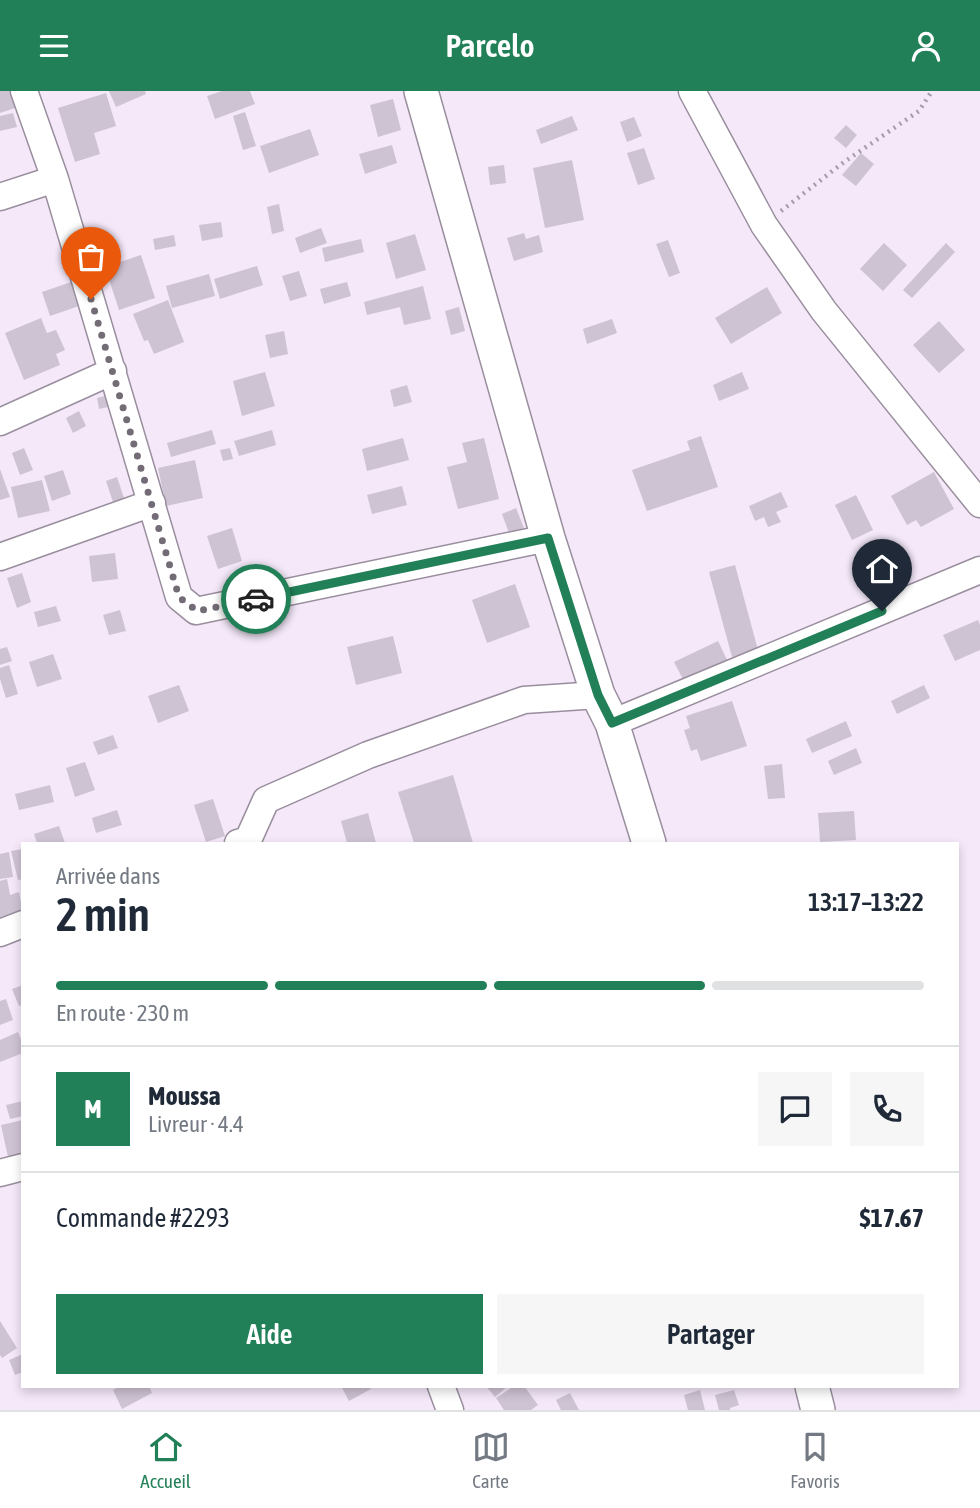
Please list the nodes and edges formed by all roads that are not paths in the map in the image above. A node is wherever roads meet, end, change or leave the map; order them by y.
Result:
1 (24, 91) edge
2 (421, 91) edge
3 (692, 91) edge
4 (55, 179) junction
5 (0, 197) edge
6 (113, 371) junction
7 (0, 422) edge
8 (152, 503) junction
9 (980, 504) edge
10 (548, 538) junction
11 (0, 557) edge
12 (980, 571) edge
13 (605, 709) junction
14 (245, 842) edge
15 (649, 842) edge
16 (21, 925) edge
17 (0, 933) edge
18 (21, 1168) edge
19 (0, 1173) edge
20 (442, 1388) edge
21 (812, 1388) edge
22 (450, 1410) edge
23 (818, 1410) edge

1 - 4 street
2 - 10 street
3 - 9 street
4 - 5 street
4 - 6 street
6 - 7 street
6 - 8 street
8 - 10 street
8 - 11 street
10 - 13 street
12 - 13 street
13 - 14 street
13 - 15 street
16 - 17 street
18 - 19 street
20 - 22 street
21 - 23 street

